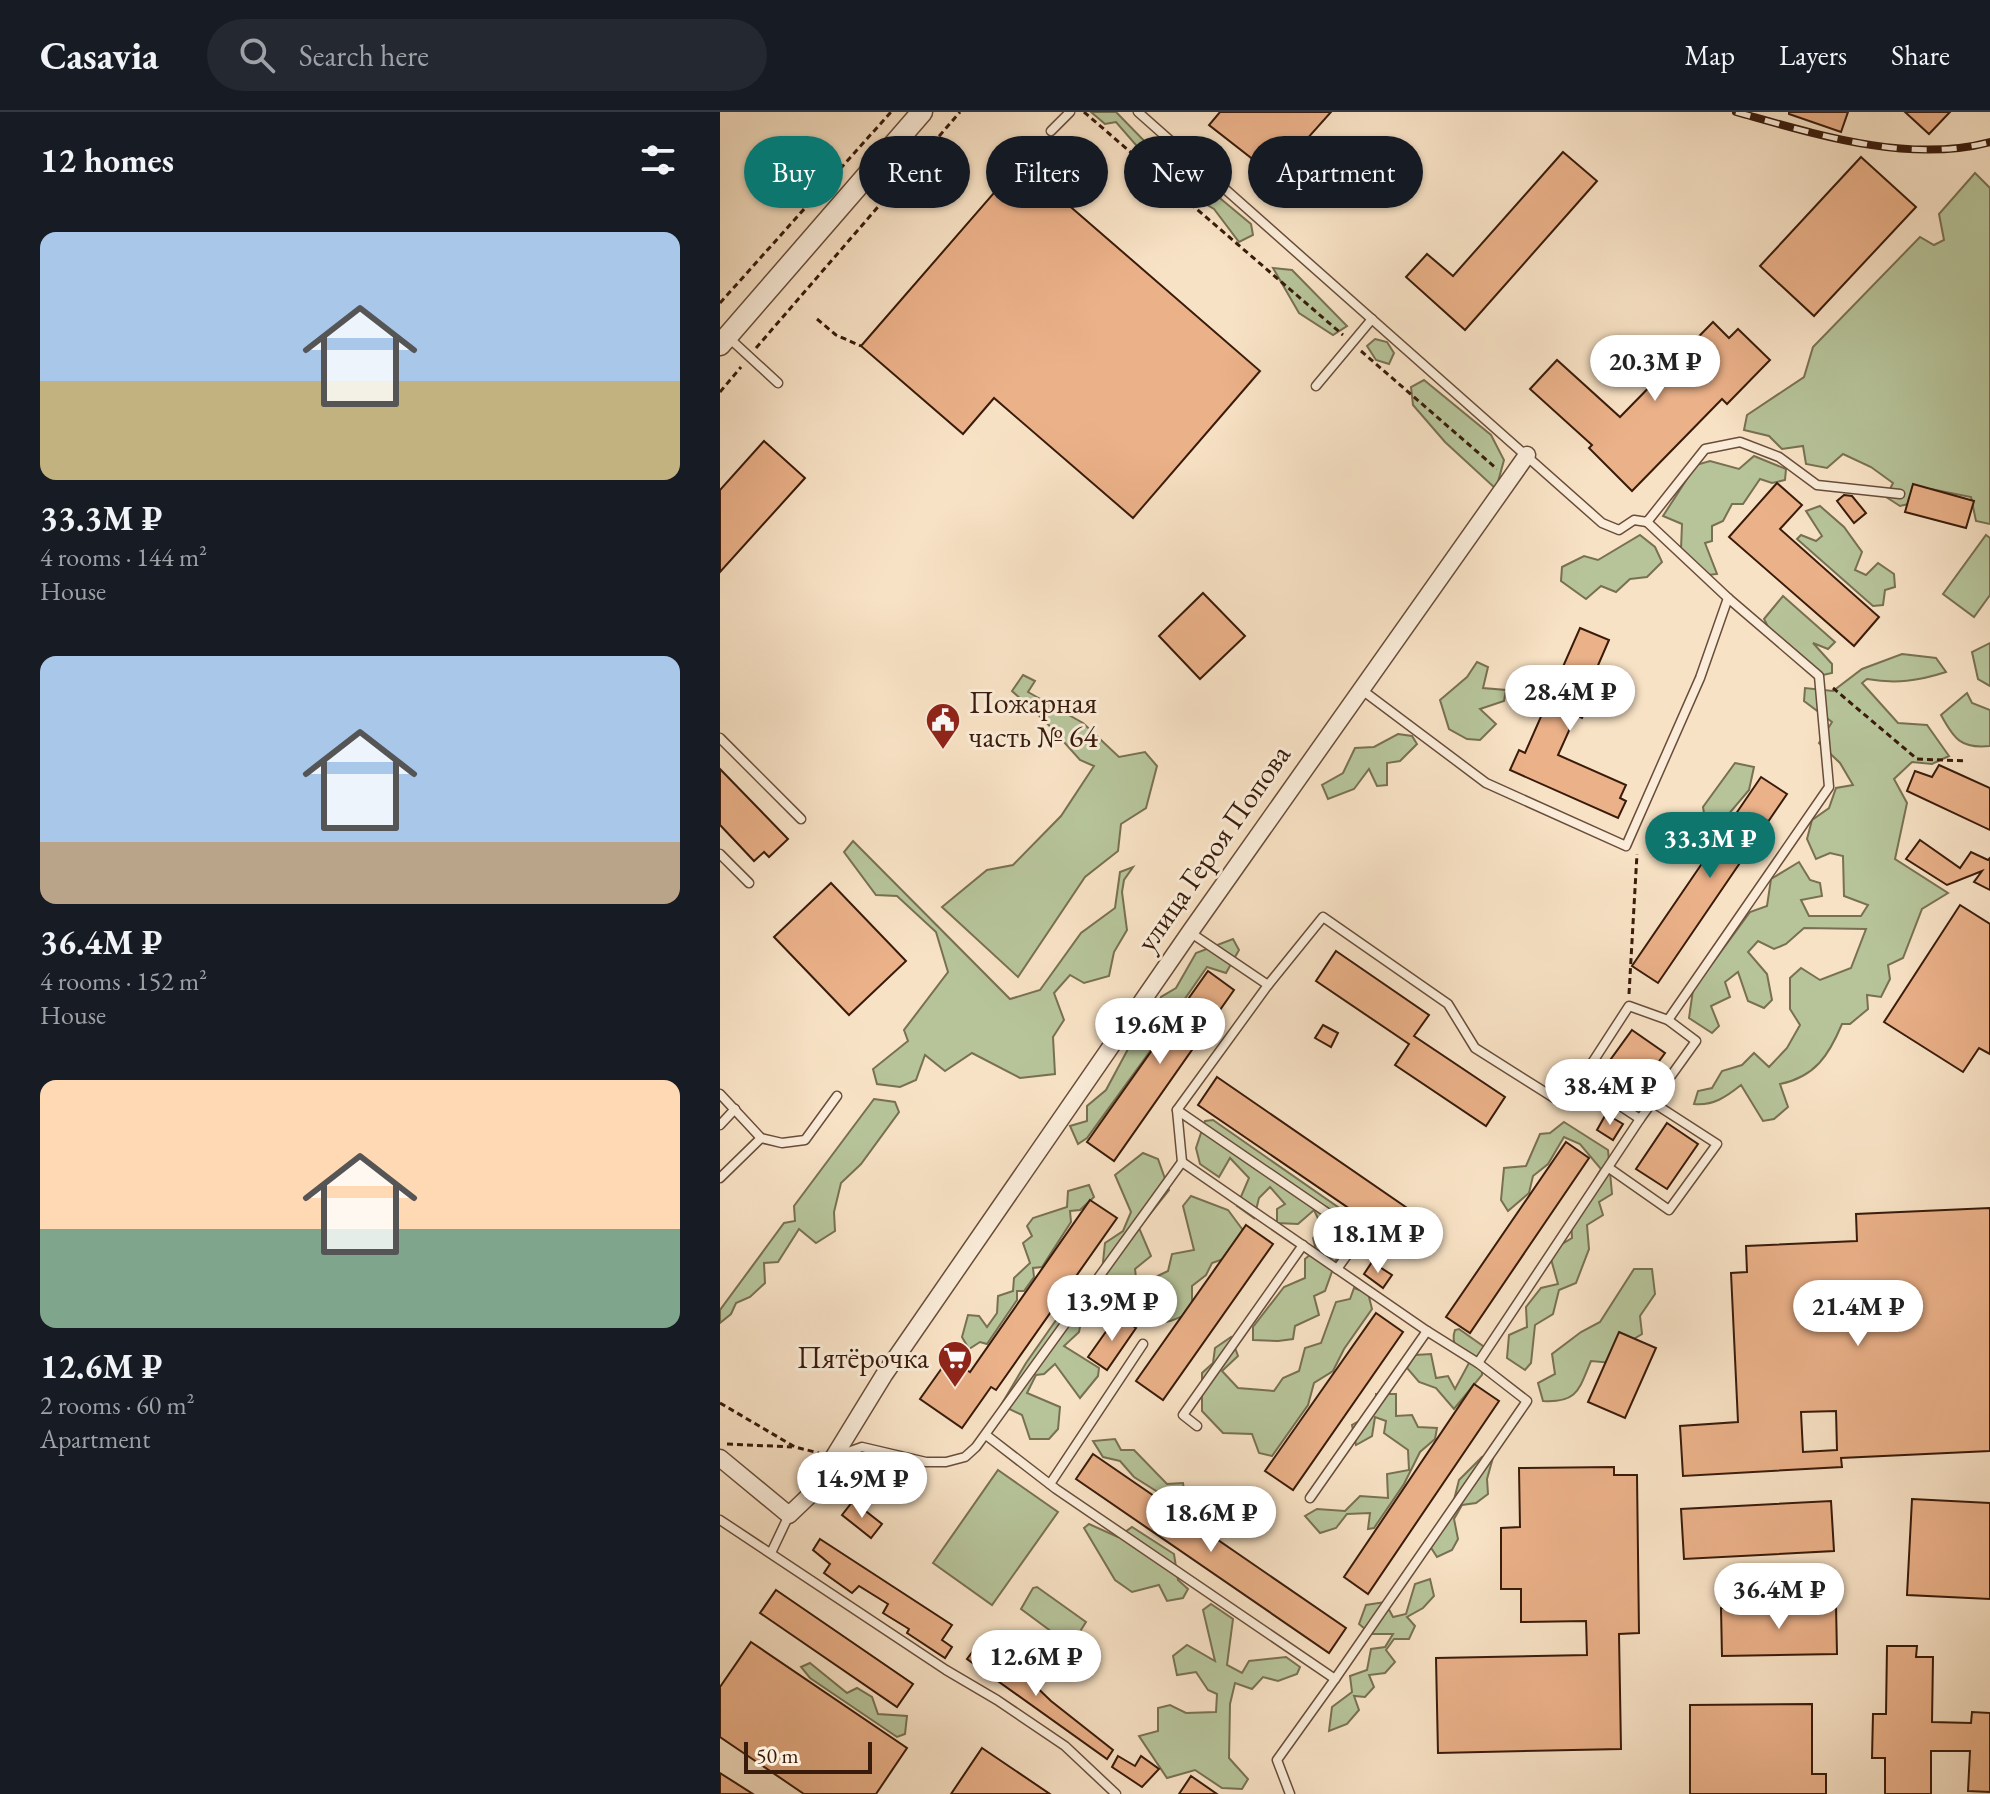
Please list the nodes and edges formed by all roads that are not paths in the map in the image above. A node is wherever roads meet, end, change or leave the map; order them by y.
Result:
1 (922, 112) edge
2 (1070, 112) edge
3 (1138, 112) edge
4 (1051, 131) road end
5 (1372, 319) junction
6 (724, 341) edge
7 (778, 383) dead end
8 (1316, 386) dead end
9 (1527, 455) junction
10 (1900, 494) dead end
11 (1647, 522) junction
12 (1728, 598) junction
13 (1361, 689) junction
14 (720, 738) edge
15 (801, 819) dead end
16 (720, 854) edge
17 (749, 883) dead end
18 (1190, 932) junction
19 (1268, 985) junction
20 (1668, 1020) junction
21 (1581, 1080) junction
22 (720, 1094) edge
23 (837, 1096) dead end
24 (1652, 1102) junction
25 (735, 1109) junction
26 (1177, 1110) junction
27 (1640, 1119) junction
28 (720, 1125) edge
29 (761, 1138) junction
30 (1182, 1162) junction
31 (1609, 1168) junction
32 (720, 1178) edge
33 (1303, 1245) junction
34 (1337, 1269) junction
35 (1427, 1331) junction
36 (1143, 1344) dead end
37 (1478, 1363) junction
38 (1197, 1426) dead end
39 (986, 1435) junction
40 (834, 1457) junction
41 (720, 1458) edge
42 (1050, 1484) junction
43 (1310, 1498) dead end
44 (789, 1515) junction
45 (720, 1520) edge
46 (771, 1553) junction
47 (1335, 1679) junction
48 (1116, 1794) edge
49 (1290, 1794) edge

1 - 6 street
2 - 4 lane
3 - 5 lane
5 - 8 lane
5 - 9 lane
6 - 7 lane
9 - 11 lane
9 - 13 street, улица Героя Попова
10 - 11 lane
11 - 12 lane
12 - 13 lane
12 - 20 lane
13 - 18 street, улица Героя Попова
14 - 15 lane
16 - 17 lane
18 - 19 lane
18 - 40 street, улица Героя Попова
19 - 21 lane
19 - 26 lane
20 - 21 lane
20 - 24 lane
21 - 27 lane
22 - 25 lane
23 - 29 lane
24 - 27 lane
24 - 31 lane
25 - 28 lane
25 - 29 lane
26 - 30 lane
26 - 34 lane
27 - 31 lane
29 - 32 lane
30 - 33 lane
30 - 39 lane
31 - 37 lane
33 - 34 lane
33 - 38 lane
34 - 35 lane
35 - 37 lane
35 - 43 lane
36 - 42 lane
37 - 47 lane
39 - 40 lane
39 - 42 lane
40 - 44 street, улица Героя Попова
41 - 44 street
42 - 47 lane
44 - 46 lane
45 - 46 lane
46 - 48 lane
47 - 49 lane

